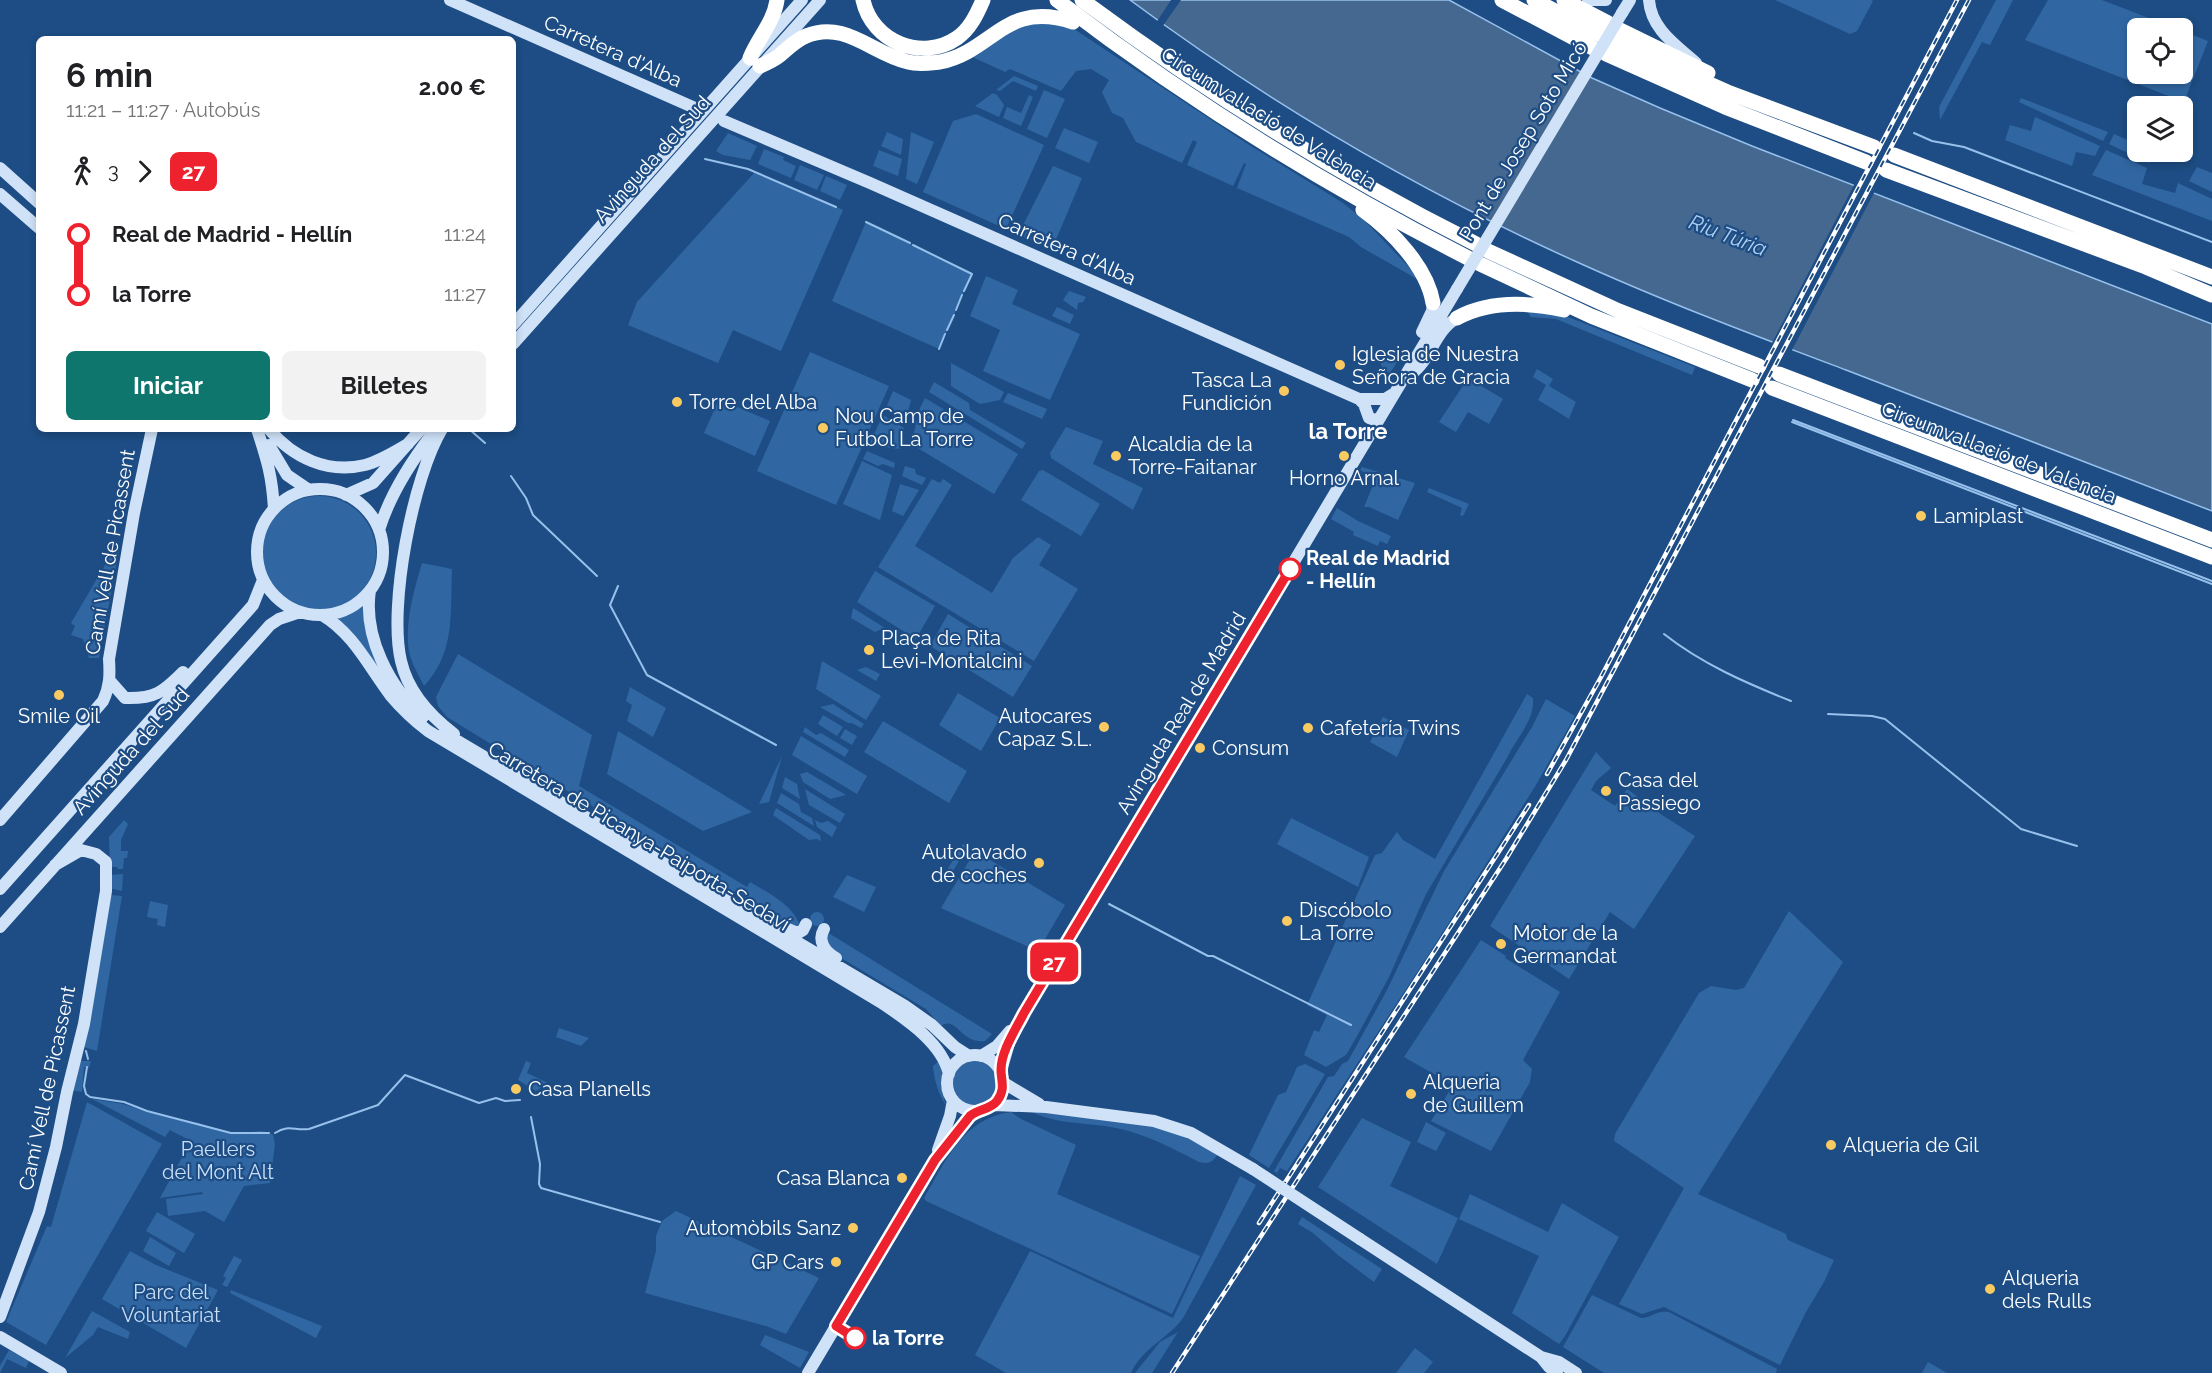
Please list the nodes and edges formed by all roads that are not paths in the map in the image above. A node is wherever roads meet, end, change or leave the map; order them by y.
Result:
1 (450, 0) edge
2 (777, 0) edge
3 (802, 0) edge
4 (820, 0) edge
5 (863, 0) edge
6 (983, 0) edge
7 (1057, 0) edge
8 (1082, 0) edge
9 (1502, 0) edge
10 (1534, 0) edge
11 (1564, 0) edge
12 (1588, 0) edge
13 (1606, 0) edge
14 (1630, 0) edge
15 (1648, 0) edge
16 (1106, 38) junction
17 (1607, 38) junction
18 (755, 62) junction
19 (1706, 72) junction
20 (1743, 96) junction
21 (695, 108) dead end
22 (724, 121) dead end
23 (1874, 147) dead end
24 (1894, 155) dead end
25 (1866, 162) dead end
26 (0, 168) edge
27 (1886, 170) dead end
28 (1341, 190) junction
29 (0, 194) edge
30 (36, 200) edge
31 (2071, 222) junction
32 (36, 225) edge
33 (1478, 254) junction
34 (2212, 266) edge
35 (2146, 267) junction
36 (2212, 277) edge
37 (2212, 288) edge
38 (2212, 295) edge
39 (1433, 303) joint
40 (1592, 316) junction
41 (1456, 318) joint
42 (516, 323) edge
43 (516, 341) edge
44 (1759, 366) dead end
45 (1752, 381) dead end
46 (1397, 388) junction
47 (1369, 408) junction
48 (151, 432) edge
49 (259, 432) edge
50 (260, 432) edge
51 (272, 432) edge
52 (418, 432) edge
53 (434, 432) edge
54 (440, 432) edge
55 (408, 444) junction
56 (309, 490) junction
57 (346, 495) junction
58 (274, 509) junction
59 (379, 531) junction
60 (2212, 540) edge
61 (2212, 556) edge
62 (263, 580) junction
63 (370, 590) junction
64 (300, 612) junction
65 (322, 615) junction
66 (233, 627) junction
67 (110, 681) junction
68 (125, 698) junction
69 (103, 701) junction
70 (469, 746) junction
71 (0, 820) edge
72 (56, 865) junction
73 (0, 889) edge
74 (729, 901) junction
75 (806, 924) dead end
76 (0, 927) edge
77 (824, 929) dead end
78 (1024, 1013) junction
79 (932, 1025) junction
80 (975, 1056) junction
81 (949, 1074) junction
82 (1002, 1077) junction
83 (953, 1100) junction
84 (994, 1105) junction
85 (1046, 1107) junction
86 (975, 1111) junction
87 (935, 1160) junction
88 (1, 1328) edge
89 (1541, 1357) junction
90 (61, 1373) edge
91 (808, 1373) edge
92 (1557, 1373) edge
93 (1576, 1373) edge

1 - 21 main road, Carretera d'Alba
2 - 18 highway
3 - 18 main road, Avinguda del Sud
4 - 18 main road, Avinguda del Sud
5 - 6 highway
7 - 16 highway, Circumval·lació de València
8 - 33 highway, Circumval·lació de València
9 - 17 highway
10 - 17 highway
11 - 17 highway
12 - 13 main road
14 - 46 main road, Pont de Josep Soto Micó, bridge
15 - 19 main road
16 - 18 highway
16 - 28 highway, Circumval·lació de València
17 - 19 highway
17 - 20 highway
17 - 25 highway
18 - 42 main road, Avinguda del Sud
18 - 43 main road, Avinguda del Sud
19 - 20 highway
20 - 23 highway
22 - 47 main road, Carretera d'Alba
24 - 31 highway
26 - 30 main road
27 - 35 highway
28 - 33 highway, Circumval·lació de València
28 - 39 highway
29 - 32 main road
31 - 34 highway
31 - 36 highway
33 - 40 highway, Circumval·lació de València
33 - 44 highway, Circumval·lació de València
35 - 37 highway
35 - 38 highway
39 - 46 main road
40 - 41 highway
40 - 45 highway, Circumval·lació de València
41 - 46 main road
46 - 47 main road
46 - 47 main road
47 - 78 main road, Avinguda Real de Madrid
48 - 67 main road, Camí Vell de Picassent
49 - 58 main road
50 - 56 main road
51 - 55 main road
52 - 55 main road
53 - 59 main road
54 - 70 main road
55 - 57 main road
56 - 57 main road
56 - 58 main road
57 - 59 main road
58 - 62 main road
59 - 63 main road
60 - 61 highway, Circumval·lació de València
62 - 64 main road
62 - 66 main road, Avinguda del Sud
63 - 65 main road
63 - 70 main road, Carretera de Picanya-Paiporta-Sedaví
64 - 65 main road
64 - 72 main road, Avinguda del Sud
65 - 81 main road, Carretera de Picanya-Paiporta-Sedaví
66 - 68 main road
66 - 73 main road, Avinguda del Sud
67 - 68 main road
67 - 69 main road, Camí Vell de Picassent
68 - 69 main road
69 - 71 main road
70 - 74 main road, Carretera de Picanya-Paiporta-Sedaví
72 - 76 main road, Avinguda del Sud
72 - 88 main road, Camí Vell de Picassent
74 - 75 main road
74 - 79 main road, Carretera de Picanya-Paiporta-Sedaví
77 - 79 main road
78 - 80 main road, Avinguda Real de Madrid
78 - 82 main road, Avinguda Real de Madrid
79 - 80 main road, Carretera de Picanya-Paiporta-Sedaví
80 - 81 main road
80 - 82 main road
81 - 83 main road
82 - 84 main road
82 - 85 main road
83 - 86 main road
83 - 87 main road
84 - 85 main road
84 - 86 main road
85 - 89 main road, bridge
86 - 87 main road
87 - 91 main road
88 - 90 main road
89 - 92 main road
89 - 93 main road

